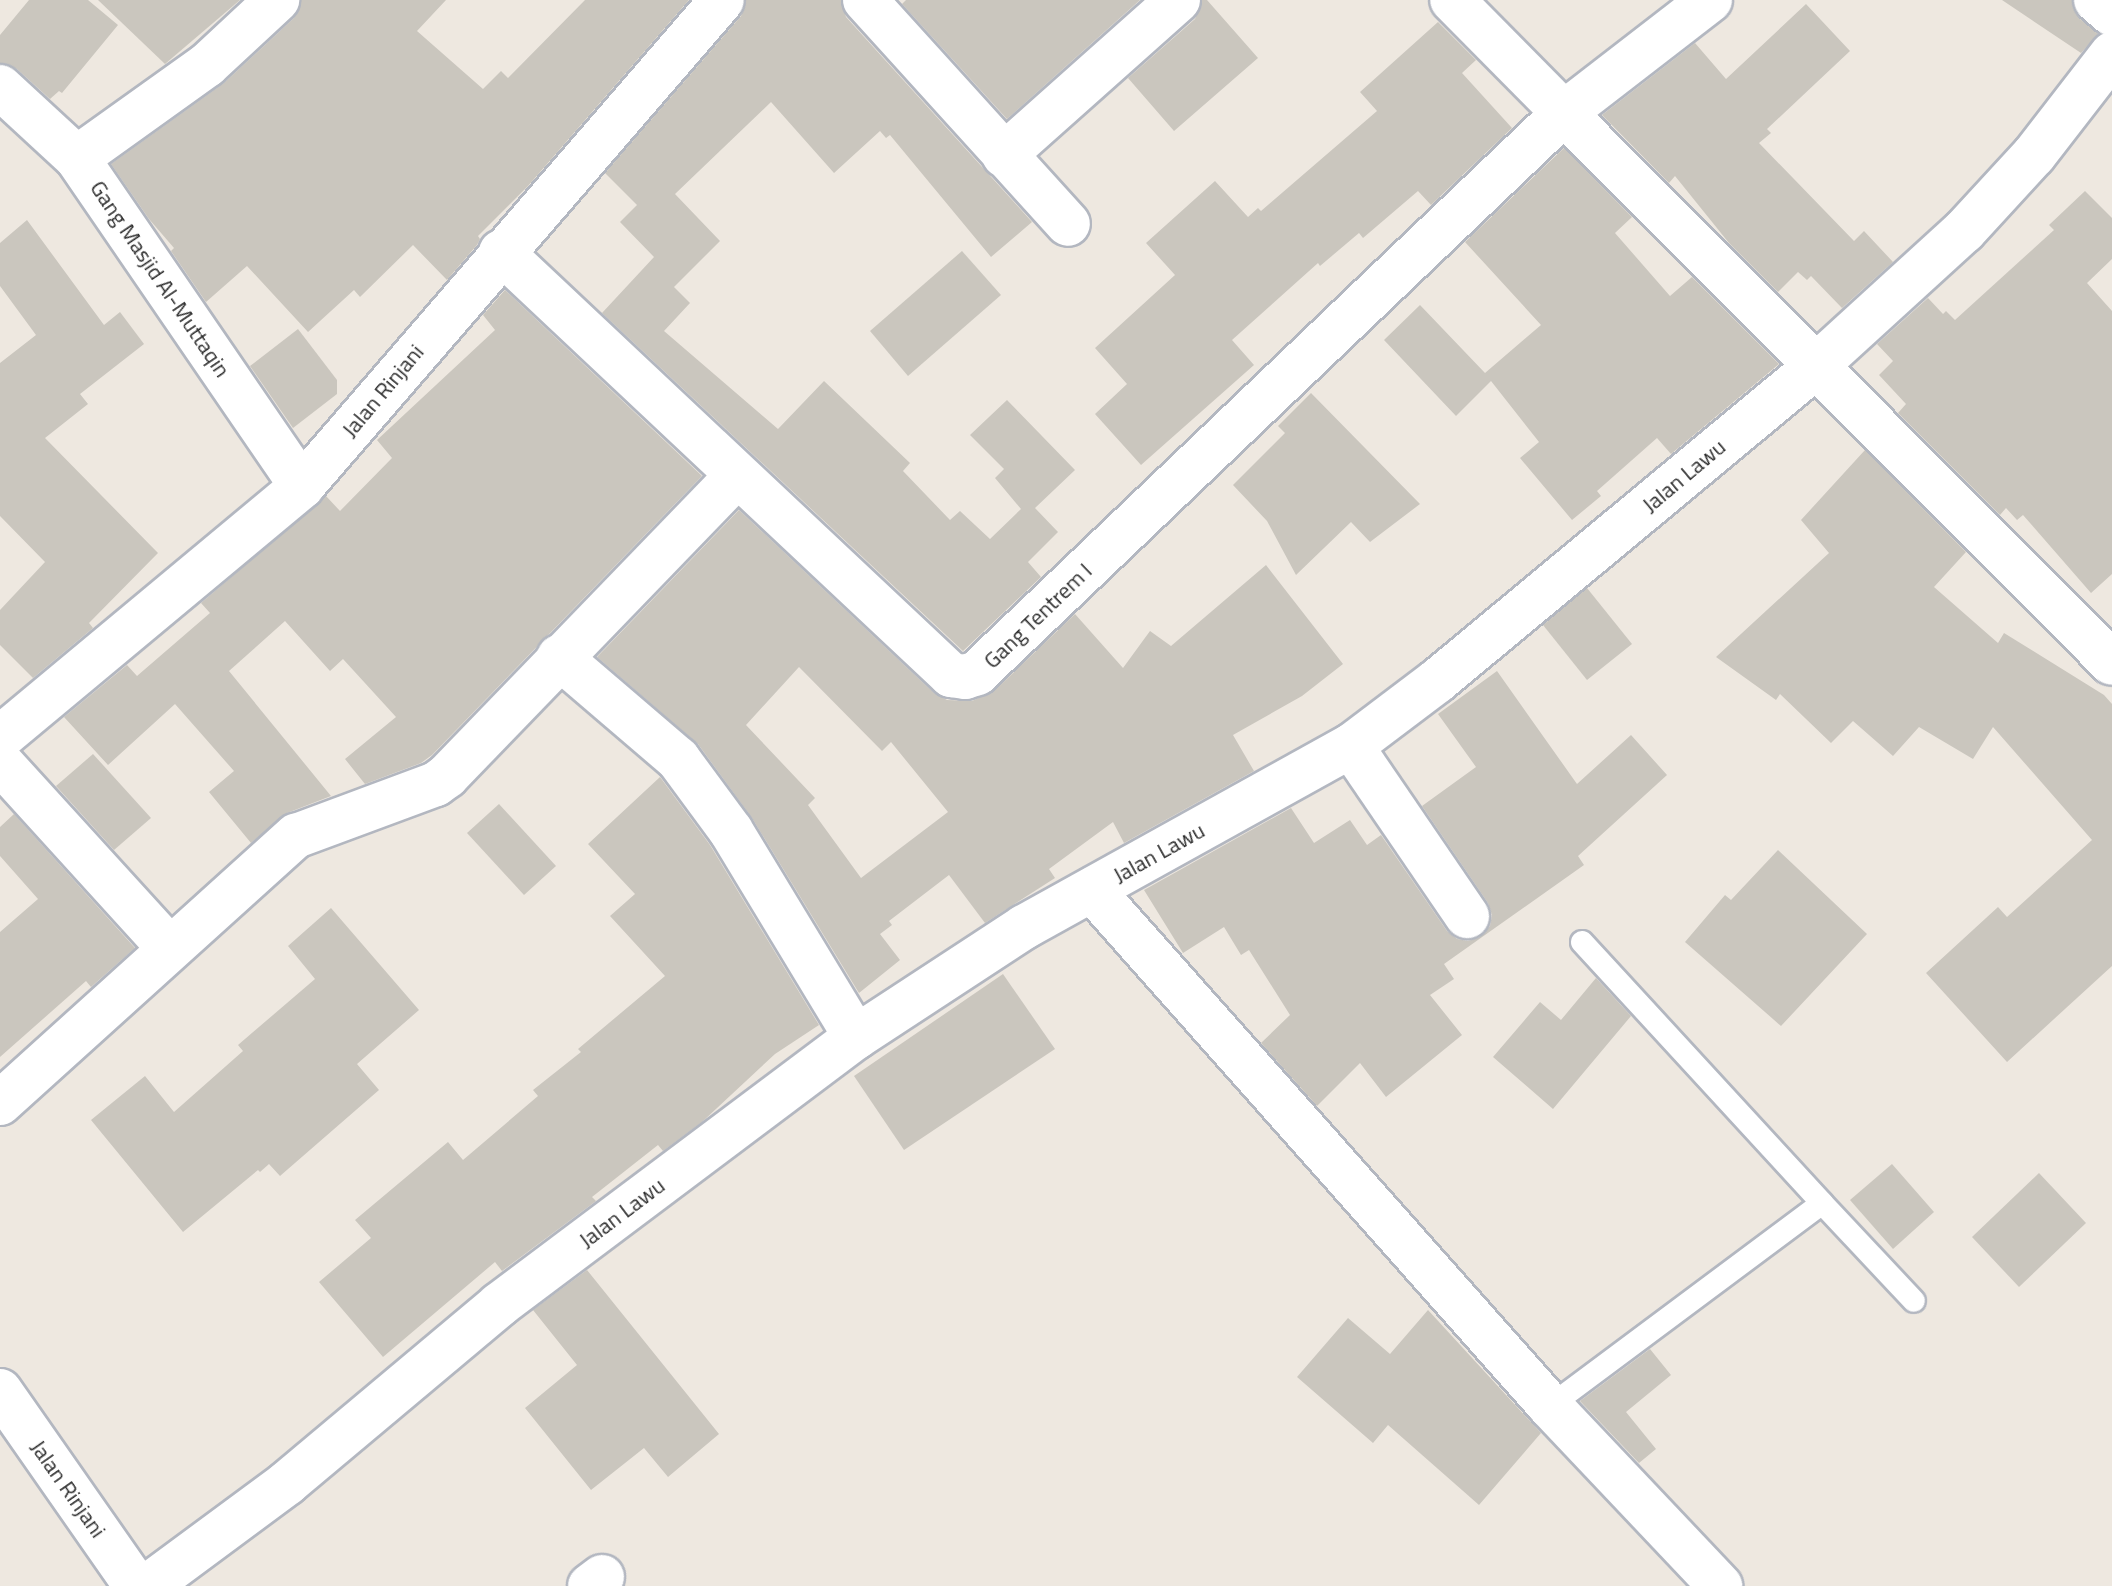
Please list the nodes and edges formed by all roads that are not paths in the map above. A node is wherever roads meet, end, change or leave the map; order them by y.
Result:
1 (277, 0) edge
2 (722, 0) edge
3 (865, 0) edge
4 (1178, 0) edge
5 (1452, 0) edge
6 (1710, 0) edge
7 (2096, 0) edge
8 (2112, 14) edge
9 (2112, 54) edge
10 (0, 87) edge
11 (1564, 113) junction
12 (1004, 155) junction
13 (77, 158) junction
14 (1068, 224) dead end
15 (501, 252) junction
16 (1817, 365) junction
17 (737, 476) junction
18 (302, 486) junction
19 (559, 657) junction
20 (2112, 663) edge
21 (0, 738) edge
22 (1351, 746) junction
23 (0, 762) edge
24 (1092, 890) junction
25 (1467, 916) dead end
26 (1582, 942) dead end
27 (169, 948) junction
28 (856, 1037) junction
29 (0, 1103) edge
30 (1822, 1203) junction
31 (1914, 1301) dead end
32 (0, 1391) edge
33 (1550, 1406) junction
34 (136, 1586) edge
35 (148, 1586) edge
36 (1720, 1586) edge

1 - 13 street
2 - 15 street, Jalan Rinjani
3 - 12 street
4 - 12 street
5 - 11 street
6 - 11 street, Gang Tentrem I
7 - 8 street
9 - 16 street, Jalan Lawu
10 - 13 street, Gang Masjid Al-Muttaqin
11 - 16 street
11 - 17 street, Gang Tentrem I
12 - 14 street
13 - 18 street, Gang Masjid Al-Muttaqin
15 - 17 street, Gang Tentrem I
15 - 18 street, Jalan Rinjani
16 - 20 street
16 - 22 street, Jalan Lawu
17 - 19 street
18 - 21 street, Jalan Rinjani
19 - 27 street
19 - 28 street
22 - 24 street, Jalan Lawu
22 - 25 street
23 - 27 street
24 - 28 street, Jalan Lawu
24 - 33 street
26 - 30 lane
27 - 29 street
28 - 35 street, Jalan Lawu
30 - 31 lane
30 - 33 lane
32 - 34 street, Jalan Rinjani
33 - 36 street

